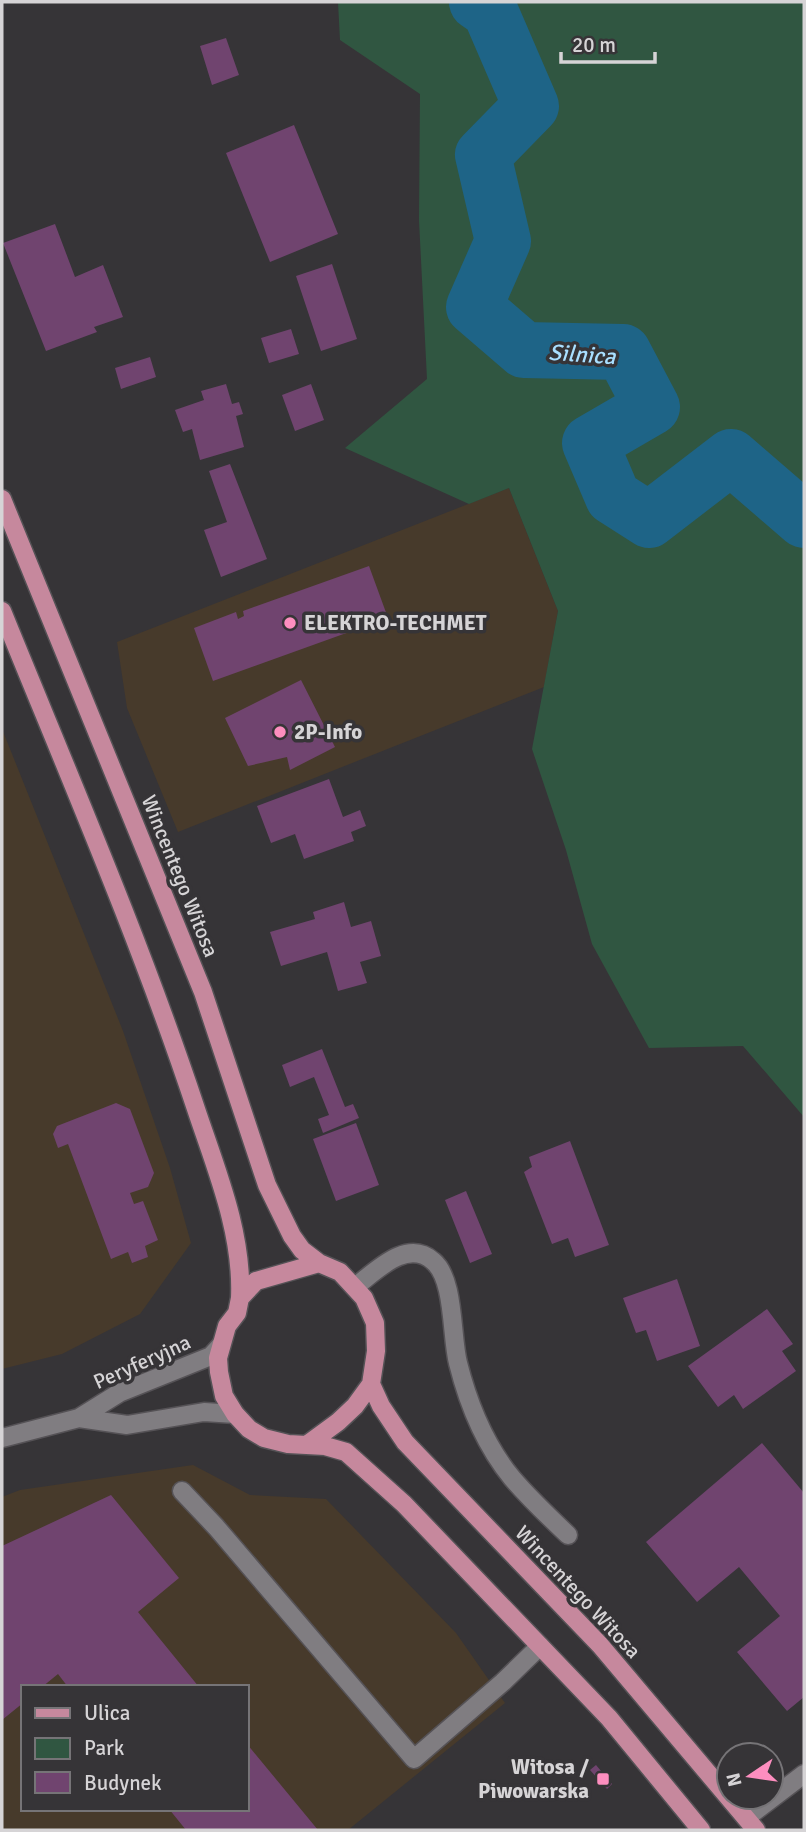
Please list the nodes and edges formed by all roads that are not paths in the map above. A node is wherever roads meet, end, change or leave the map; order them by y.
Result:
1 (2, 499) edge
2 (2, 611) edge
3 (319, 1263) junction
4 (355, 1287) junction
5 (240, 1298) junction
6 (221, 1345) junction
7 (371, 1384) junction
8 (235, 1414) junction
9 (79, 1418) junction
10 (2, 1438) edge
11 (308, 1444) junction
12 (182, 1491) dead end
13 (568, 1535) dead end
14 (540, 1646) junction
15 (804, 1774) edge
16 (751, 1824) edge
17 (701, 1830) edge

1 - 3 main road, Wincentego Witosa
2 - 5 main road
3 - 4 main road
3 - 5 main road
4 - 7 main road
4 - 13 street
5 - 6 main road
6 - 8 main road
6 - 9 street, Peryferyjna
7 - 11 main road
7 - 16 main road, Wincentego Witosa
8 - 9 street, Peryferyjna
8 - 11 main road
9 - 10 street, Peryferyjna
11 - 14 main road
12 - 14 street
14 - 17 main road
15 - 16 street

